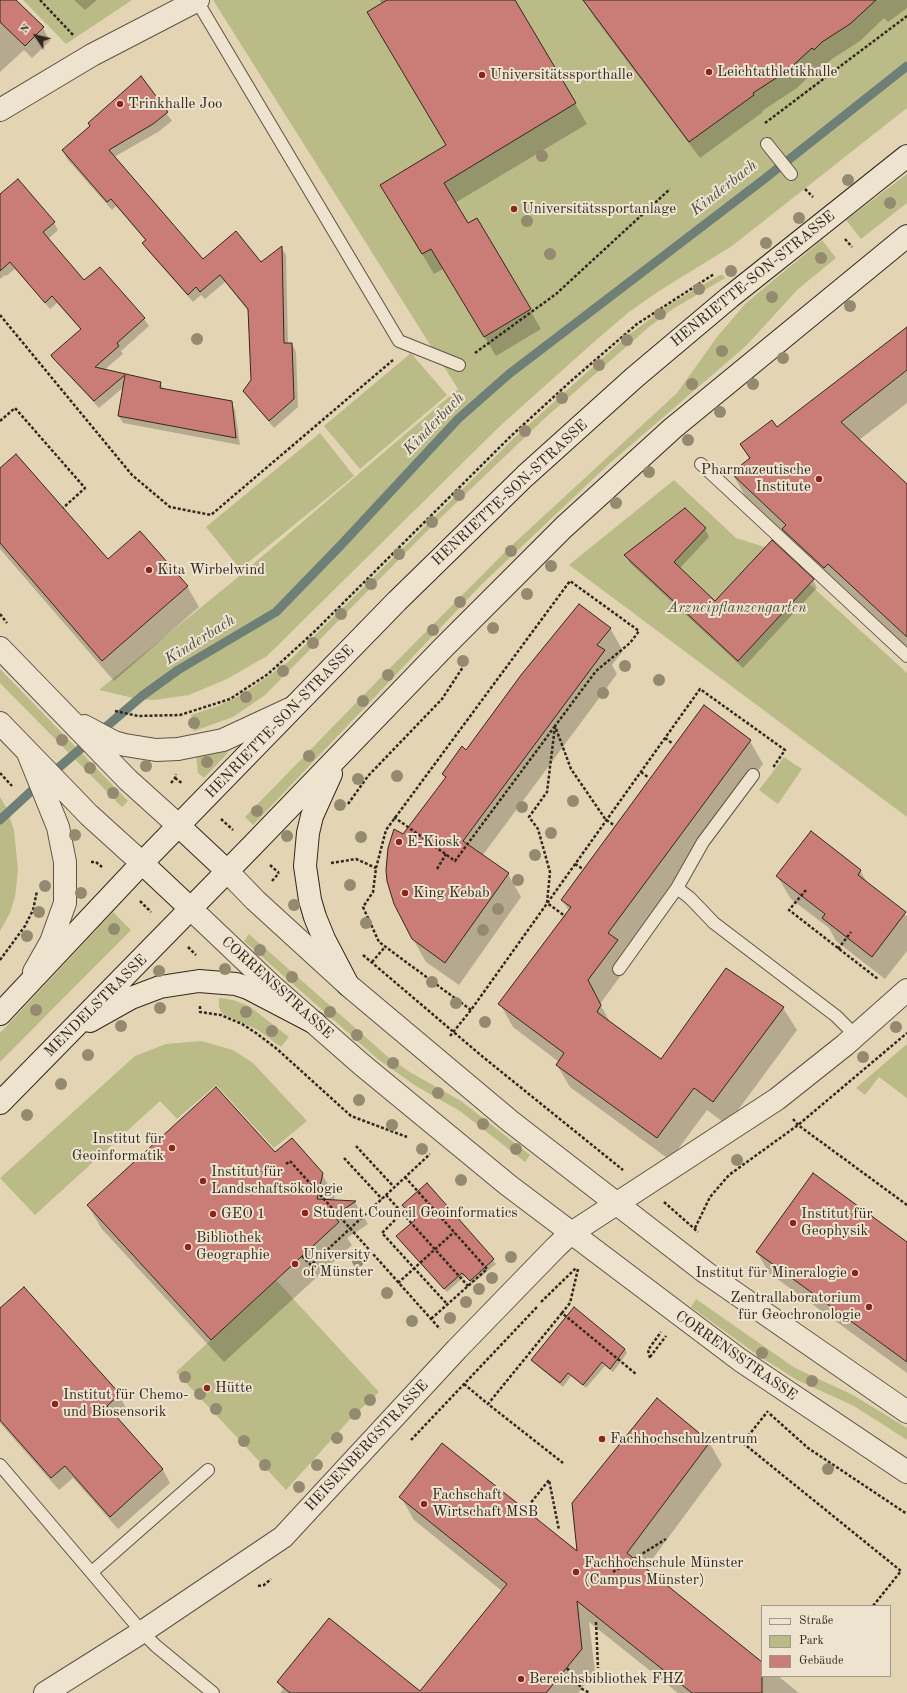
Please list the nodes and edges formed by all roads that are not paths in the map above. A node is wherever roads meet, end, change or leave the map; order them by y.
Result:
1 (197, 0) edge
2 (0, 110) edge
3 (767, 144) dead end
4 (907, 156) edge
5 (791, 174) dead end
6 (907, 236) edge
7 (458, 365) road end
8 (701, 464) dead end
9 (0, 648) edge
10 (907, 656) edge
11 (295, 707) junction
12 (0, 723) edge
13 (111, 749) junction
14 (341, 755) junction
15 (753, 775) dead end
16 (56, 796) junction
17 (179, 826) junction
18 (142, 863) junction
19 (227, 871) junction
20 (677, 888) junction
21 (191, 909) junction
22 (619, 969) dead end
23 (28, 983) junction
24 (348, 985) junction
25 (907, 990) edge
26 (0, 1014) edge
27 (315, 1023) junction
28 (70, 1032) junction
29 (856, 1036) junction
30 (0, 1103) edge
31 (616, 1204) junction
32 (570, 1234) junction
33 (907, 1412) edge
34 (0, 1464) edge
35 (208, 1470) dead end
36 (907, 1472) edge
37 (92, 1572) junction
38 (142, 1632) junction
39 (46, 1693) edge
40 (213, 1693) edge

1 - 2 street
1 - 7 lane
3 - 5 lane
4 - 11 street, HENRIETTE-SON-STRASSE
6 - 14 street
8 - 10 lane
9 - 13 street
11 - 13 street
11 - 17 street, HENRIETTE-SON-STRASSE
12 - 16 street, CORRENSSTRASSE
13 - 17 street
14 - 19 street
14 - 24 street
15 - 20 lane
16 - 18 street, CORRENSSTRASSE
16 - 23 street
17 - 18 street, HENRIETTE-SON-STRASSE
17 - 19 street
18 - 21 street, CORRENSSTRASSE
18 - 23 street
19 - 21 street
19 - 24 street
20 - 22 lane
20 - 29 lane
21 - 27 street, CORRENSSTRASSE
21 - 28 street, MENDELSTRASSE
23 - 26 street
24 - 31 street
25 - 29 street
27 - 28 street
27 - 32 street, CORRENSSTRASSE
28 - 30 street, MENDELSTRASSE
29 - 31 street
31 - 32 street
31 - 33 street
32 - 36 street, CORRENSSTRASSE
32 - 38 street, HEISENBERGSTRASSE
34 - 37 lane
35 - 37 lane
37 - 38 lane
38 - 39 street, HEISENBERGSTRASSE
38 - 40 lane

